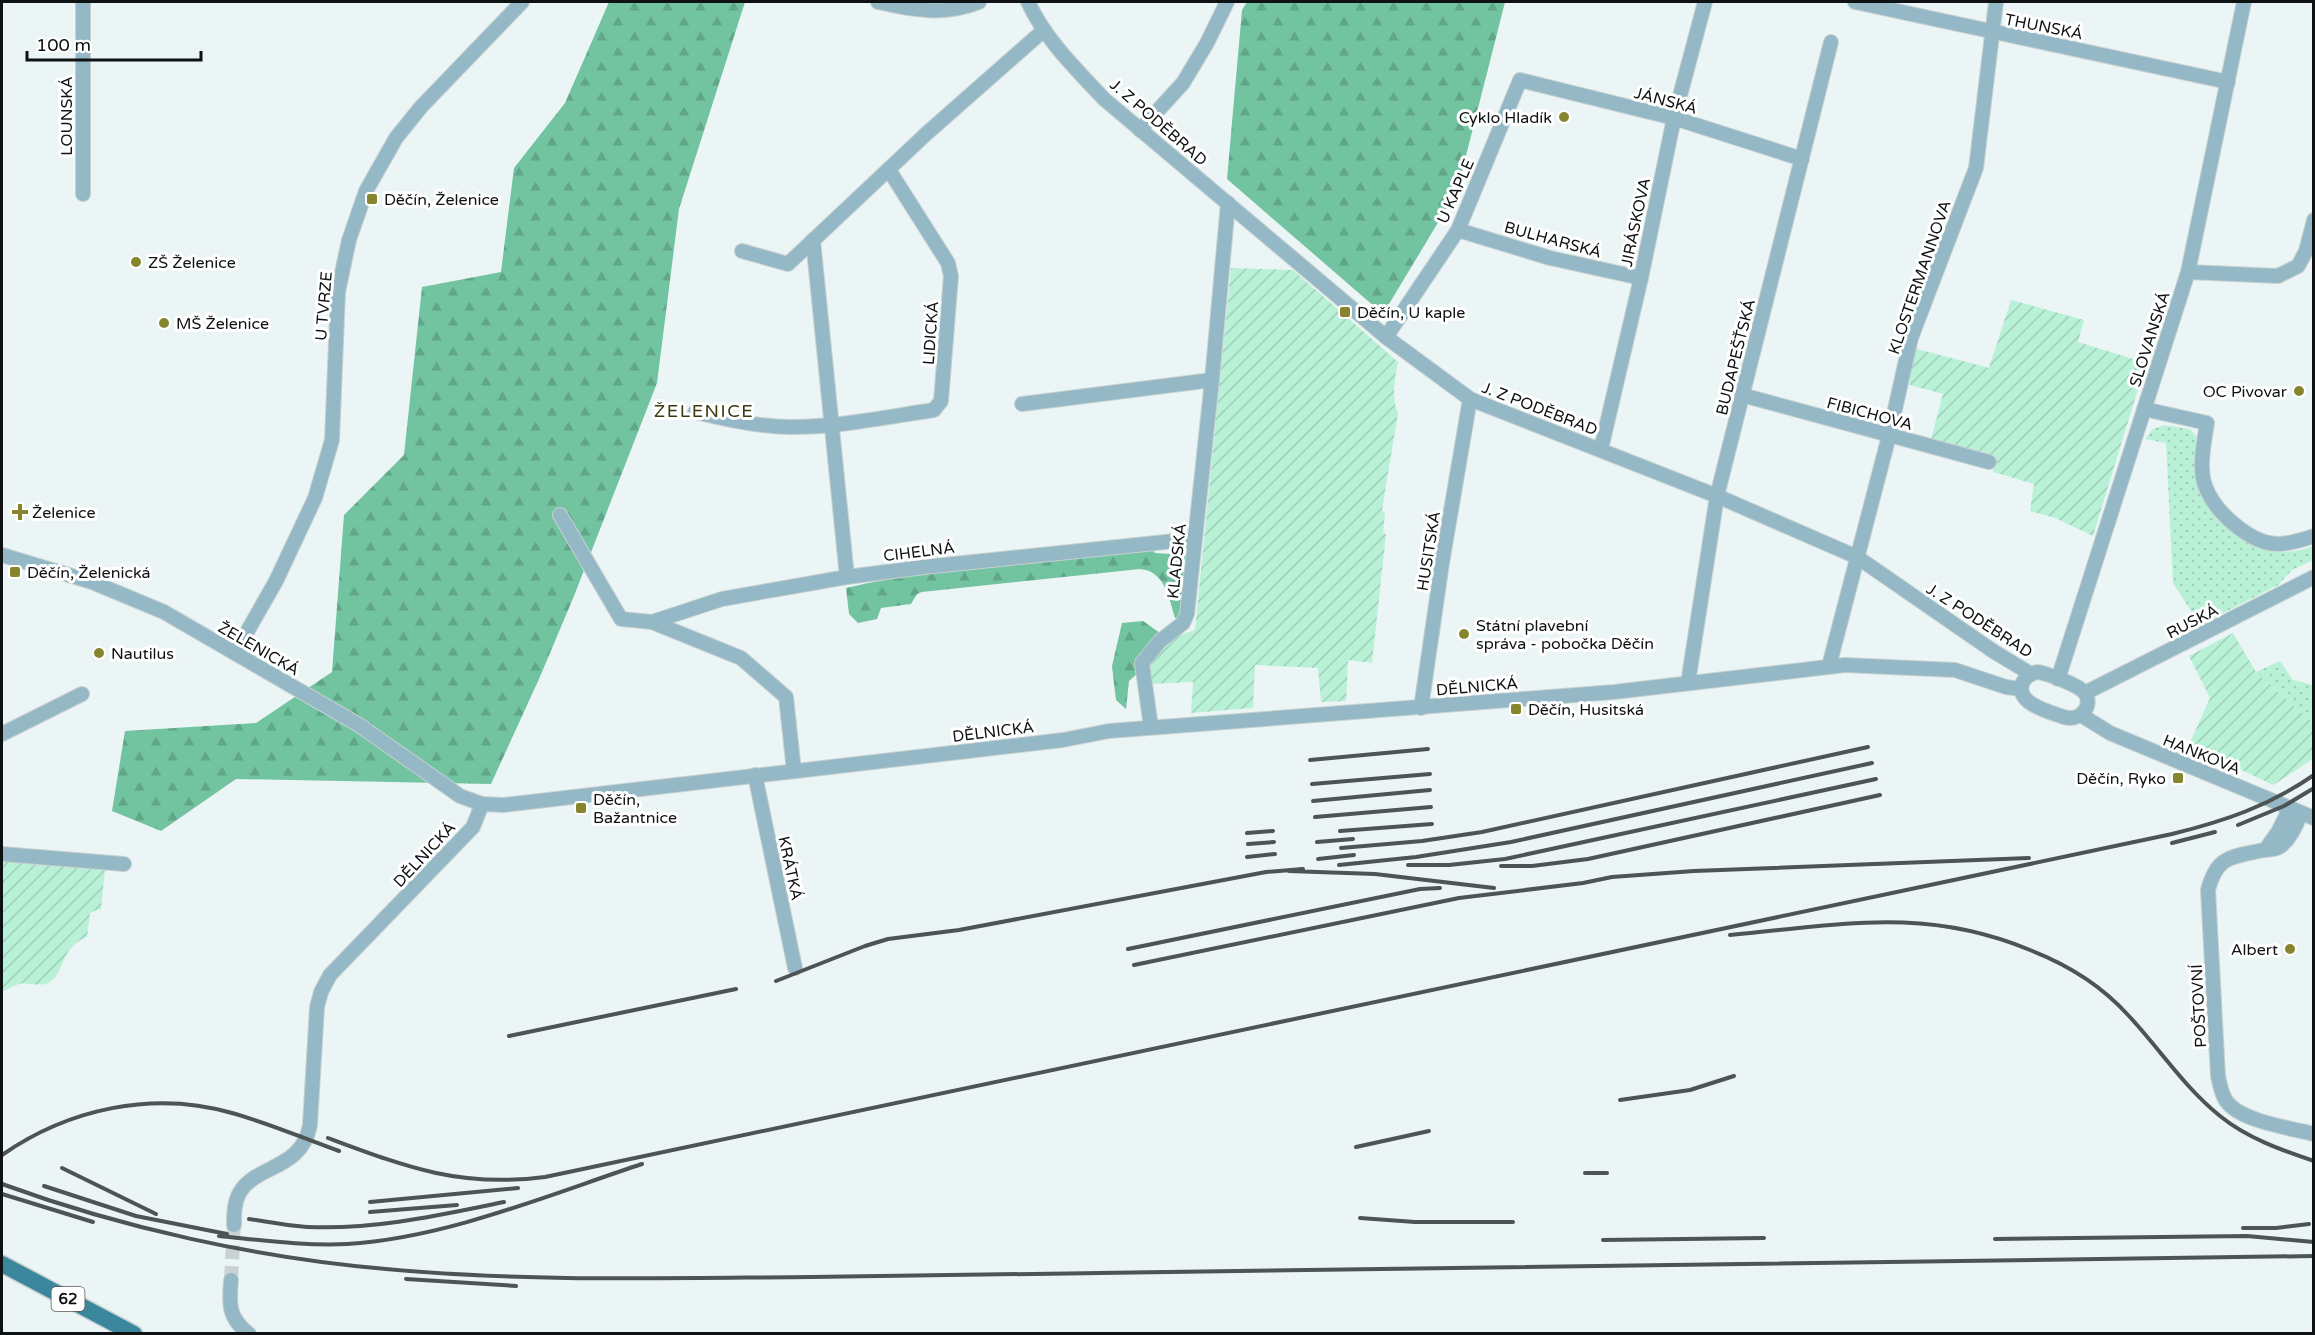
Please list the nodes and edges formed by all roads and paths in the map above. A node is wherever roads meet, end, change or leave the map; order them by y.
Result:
1 (83, 2) edge
2 (522, 2) edge
3 (878, 2) edge
4 (979, 2) edge
5 (1028, 2) edge
6 (1227, 2) edge
7 (1705, 2) edge
8 (1855, 2) edge
9 (1996, 2) edge
10 (2244, 2) edge
11 (1044, 30) junction
12 (1993, 33) junction
13 (1831, 42) dead end
14 (1520, 80) joint
15 (2228, 82) junction
16 (1674, 118) junction
17 (1140, 130) junction
18 (1802, 159) junction
19 (889, 170) junction
20 (83, 194) dead end
21 (1228, 202) junction
22 (2313, 220) edge
23 (1458, 230) junction
24 (813, 240) junction
25 (742, 251) dead end
26 (2188, 272) junction
27 (1641, 278) junction
28 (1386, 337) junction
29 (1212, 380) junction
30 (1742, 395) junction
31 (1470, 399) junction
32 (1022, 404) dead end
33 (2144, 409) junction
34 (695, 412) dead end
35 (832, 424) junction
36 (1889, 436) junction
37 (1602, 449) junction
38 (1989, 462) dead end
39 (1717, 496) junction
40 (560, 515) dead end
41 (2313, 537) edge
42 (1194, 539) junction
43 (2, 555) edge
44 (1857, 557) junction
45 (848, 577) junction
46 (2313, 577) edge
47 (652, 622) junction
48 (235, 653) junction
49 (1829, 666) junction
50 (2031, 674) junction
51 (2058, 679) junction
52 (1688, 683) junction
53 (2022, 689) junction
54 (2085, 693) junction
55 (82, 694) dead end
56 (1421, 708) junction
57 (2081, 715) junction
58 (1151, 727) junction
59 (2, 735) edge
60 (794, 771) junction
61 (755, 775) junction
62 (482, 804) junction
63 (2302, 813) edge
64 (2, 854) edge
65 (124, 864) dead end
66 (795, 968) dead end
67 (2313, 1134) edge
68 (234, 1225) tunnel mouth
69 (2, 1264) edge
70 (231, 1280) tunnel mouth
71 (134, 1334) edge
72 (249, 1334) edge

1 - 20 street, LOUNSKÁ
2 - 48 street, U TVRZE
3 - 4 street
5 - 11 street, J. Z PODĚBRAD
6 - 17 street
7 - 16 street, JIRÁSKOVA
8 - 12 street, THUNSKÁ
9 - 12 street, KLOSTERMANNOVA
10 - 15 street, SLOVANSKÁ
11 - 17 street, J. Z PODĚBRAD
11 - 19 street
12 - 15 street, THUNSKÁ
12 - 36 street, KLOSTERMANNOVA
13 - 18 street, BUDAPEŠŤSKÁ
14 - 16 street, JÁNSKÁ
14 - 23 street, U KAPLE
15 - 26 street, SLOVANSKÁ
16 - 18 street, JÁNSKÁ
16 - 27 street, JIRÁSKOVA
17 - 21 street, J. Z PODĚBRAD
18 - 30 street, BUDAPEŠŤSKÁ
19 - 24 street
19 - 35 street, LIDICKÁ
21 - 28 street, J. Z PODĚBRAD
21 - 29 street, KLADSKÁ
22 - 26 street
23 - 27 street, BULHARSKÁ
23 - 28 street, U KAPLE
24 - 25 street
24 - 35 street
26 - 33 street, SLOVANSKÁ
27 - 37 street, JIRÁSKOVA
28 - 31 street, J. Z PODĚBRAD
29 - 32 street
29 - 42 street, KLADSKÁ
30 - 36 street, FIBICHOVA
30 - 39 street, BUDAPEŠŤSKÁ
31 - 37 street, J. Z PODĚBRAD
31 - 56 street, HUSITSKÁ
33 - 41 street
33 - 51 street, SLOVANSKÁ
34 - 35 street
35 - 45 street
36 - 38 street, FIBICHOVA
36 - 44 street, KLOSTERMANNOVA
37 - 39 street, J. Z PODĚBRAD
39 - 44 street, J. Z PODĚBRAD
39 - 52 street, BUDAPEŠŤSKÁ
40 - 47 street
42 - 45 street, CIHELNÁ
42 - 58 street, KLADSKÁ
43 - 48 street, ŽELENICKÁ
44 - 49 street, KLOSTERMANNOVA
44 - 50 street, J. Z PODĚBRAD
45 - 47 street, CIHELNÁ
46 - 54 street, RUSKÁ
47 - 60 street
48 - 62 street, ŽELENICKÁ
49 - 52 street, DĚLNICKÁ
49 - 53 street, DĚLNICKÁ
50 - 51 street
50 - 53 street
51 - 54 street
52 - 56 street, DĚLNICKÁ
53 - 57 street
54 - 57 street
55 - 59 street
56 - 58 street, DĚLNICKÁ
57 - 63 street, HANKOVA
58 - 60 street, DĚLNICKÁ
60 - 61 street, DĚLNICKÁ
61 - 62 street, DĚLNICKÁ
61 - 66 street, KRÁTKÁ
62 - 68 street, DĚLNICKÁ
63 - 67 street, POŠTOVNÍ
64 - 65 street
69 - 71 main road, 62
70 - 72 street

